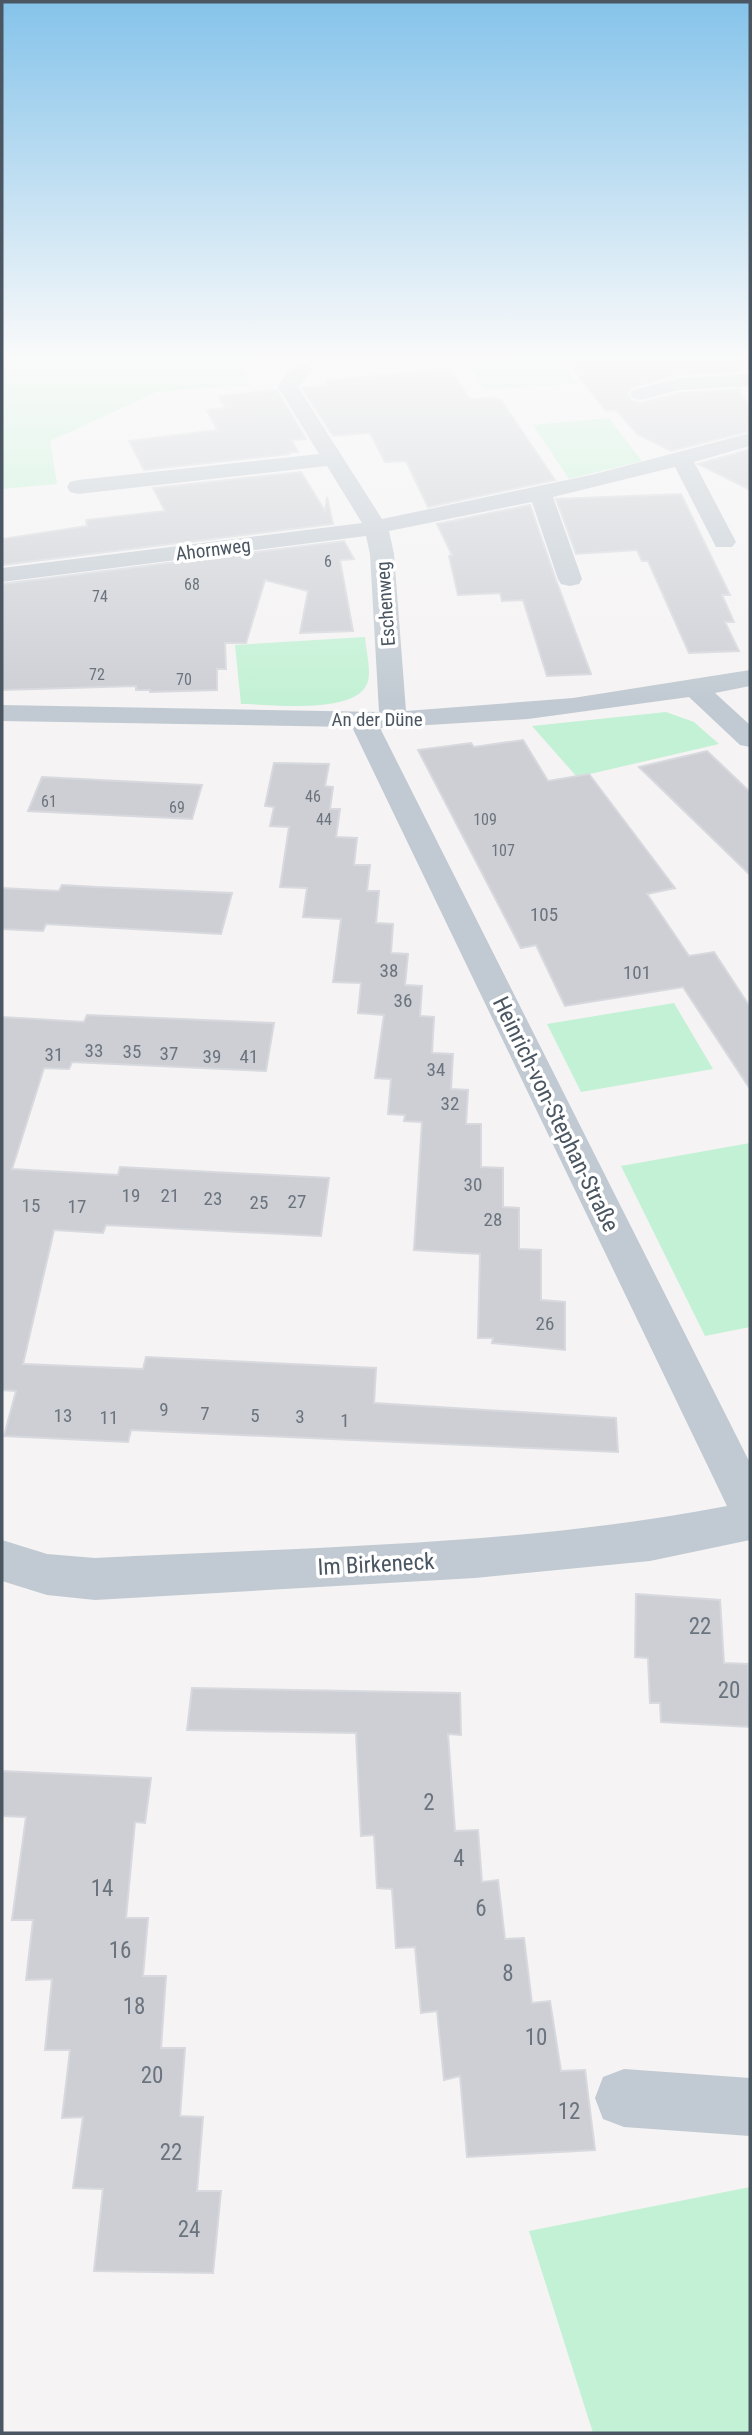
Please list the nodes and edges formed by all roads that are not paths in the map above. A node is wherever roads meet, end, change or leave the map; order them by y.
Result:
1 (199, 474) edge
2 (341, 474) edge
3 (620, 474) edge
4 (689, 474) edge
5 (78, 487) dead end
6 (541, 494) junction
7 (376, 527) junction
8 (724, 542) dead end
9 (2, 575) edge
10 (570, 579) dead end
11 (750, 678) edge
12 (695, 689) junction
13 (2, 713) edge
14 (378, 720) junction
15 (750, 739) edge
16 (750, 1508) edge
17 (750, 1521) edge
18 (2, 1560) edge
19 (624, 2098) dead end
20 (750, 2106) edge

1 - 5 street
2 - 7 street, Eschenweg
3 - 6 street, Ahornweg
4 - 8 street
6 - 7 street, Ahornweg
6 - 10 street
7 - 9 street, Ahornweg
7 - 14 street, Eschenweg
11 - 12 street, An der Düne
12 - 14 street, An der Düne
12 - 15 street
13 - 14 street, An der Düne
14 - 16 street, Heinrich-von-Stephan-Straße
17 - 18 street, Im Birkeneck
19 - 20 street

